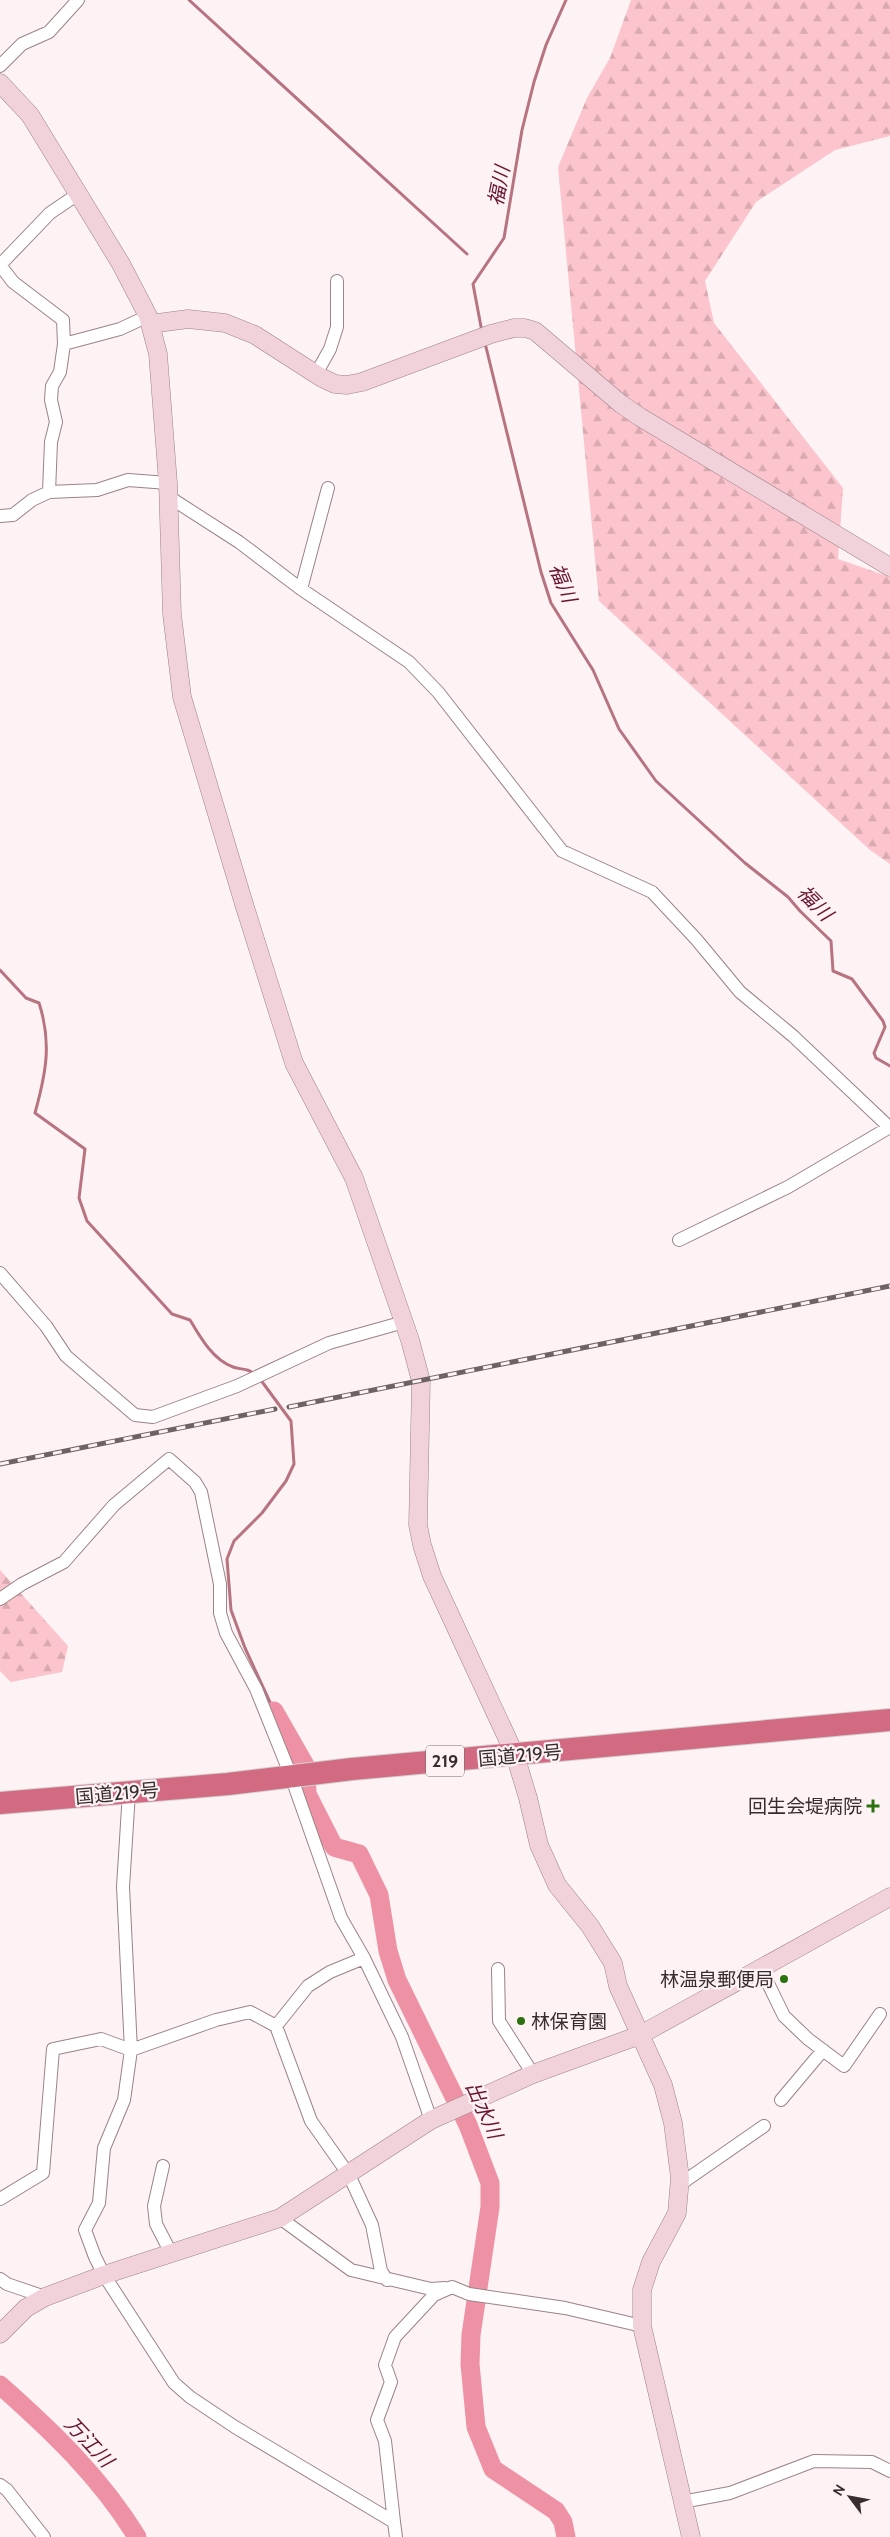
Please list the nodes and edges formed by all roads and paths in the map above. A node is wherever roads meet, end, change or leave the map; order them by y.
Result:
1 (78, 0) edge
2 (0, 66) edge
3 (0, 83) edge
4 (78, 194) junction
5 (0, 265) edge
6 (337, 281) dead end
7 (149, 320) junction
8 (64, 344) junction
9 (316, 374) junction
10 (328, 488) dead end
11 (168, 490) junction
12 (49, 492) junction
13 (0, 516) edge
14 (890, 567) edge
15 (302, 589) junction
16 (890, 1127) edge
17 (679, 1240) dead end
18 (0, 1273) edge
19 (404, 1322) junction
20 (0, 1599) edge
21 (890, 1720) edge
22 (514, 1755) junction
23 (291, 1776) junction
24 (129, 1792) junction
25 (0, 1803) edge
26 (890, 1897) edge
27 (364, 1958) junction
28 (498, 1969) dead end
29 (761, 1969) junction
30 (880, 2014) dead end
31 (276, 2026) junction
32 (640, 2034) junction
33 (131, 2050) junction
34 (823, 2050) junction
35 (533, 2074) junction
36 (781, 2100) dead end
37 (431, 2120) junction
38 (764, 2126) dead end
39 (163, 2166) dead end
40 (349, 2175) junction
41 (679, 2185) junction
42 (0, 2200) edge
43 (280, 2218) junction
44 (171, 2253) junction
45 (104, 2275) junction
46 (0, 2279) edge
47 (387, 2280) junction
48 (452, 2287) junction
49 (45, 2297) junction
50 (642, 2326) junction
51 (0, 2334) edge
52 (890, 2471) edge
53 (0, 2485) edge
54 (682, 2502) junction
55 (394, 2522) junction
56 (44, 2537) edge
57 (396, 2537) edge
58 (691, 2537) edge

1 - 2 street
3 - 4 street
4 - 5 street
4 - 7 street
5 - 8 street
6 - 9 street
7 - 8 street
7 - 9 street
7 - 11 street
8 - 12 street
9 - 14 street
10 - 15 street
11 - 12 street
11 - 15 street
11 - 19 street
12 - 13 street
15 - 16 street
16 - 17 street
18 - 19 street
19 - 22 street
20 - 23 street
21 - 22 highway, 国道219号 / 219
22 - 23 highway, 国道219号 / 219
22 - 32 street
23 - 24 highway, 国道219号 / 219
23 - 27 street
24 - 25 highway, 国道219号 / 219
24 - 33 street
26 - 29 street
27 - 31 street
27 - 37 street
28 - 35 street
29 - 32 street
29 - 34 street
30 - 34 street
31 - 33 street
31 - 40 street
32 - 35 street
32 - 41 street
33 - 42 street
33 - 45 street
34 - 36 street
35 - 37 street
37 - 40 street
38 - 41 street
39 - 44 street
40 - 43 street
40 - 47 street
41 - 50 street
43 - 44 street
43 - 47 street
44 - 45 street
45 - 49 street
45 - 55 street
46 - 49 street
47 - 48 street
48 - 50 street
48 - 55 street
49 - 51 street
50 - 54 street
52 - 54 street
53 - 56 street
54 - 58 street
55 - 57 street

